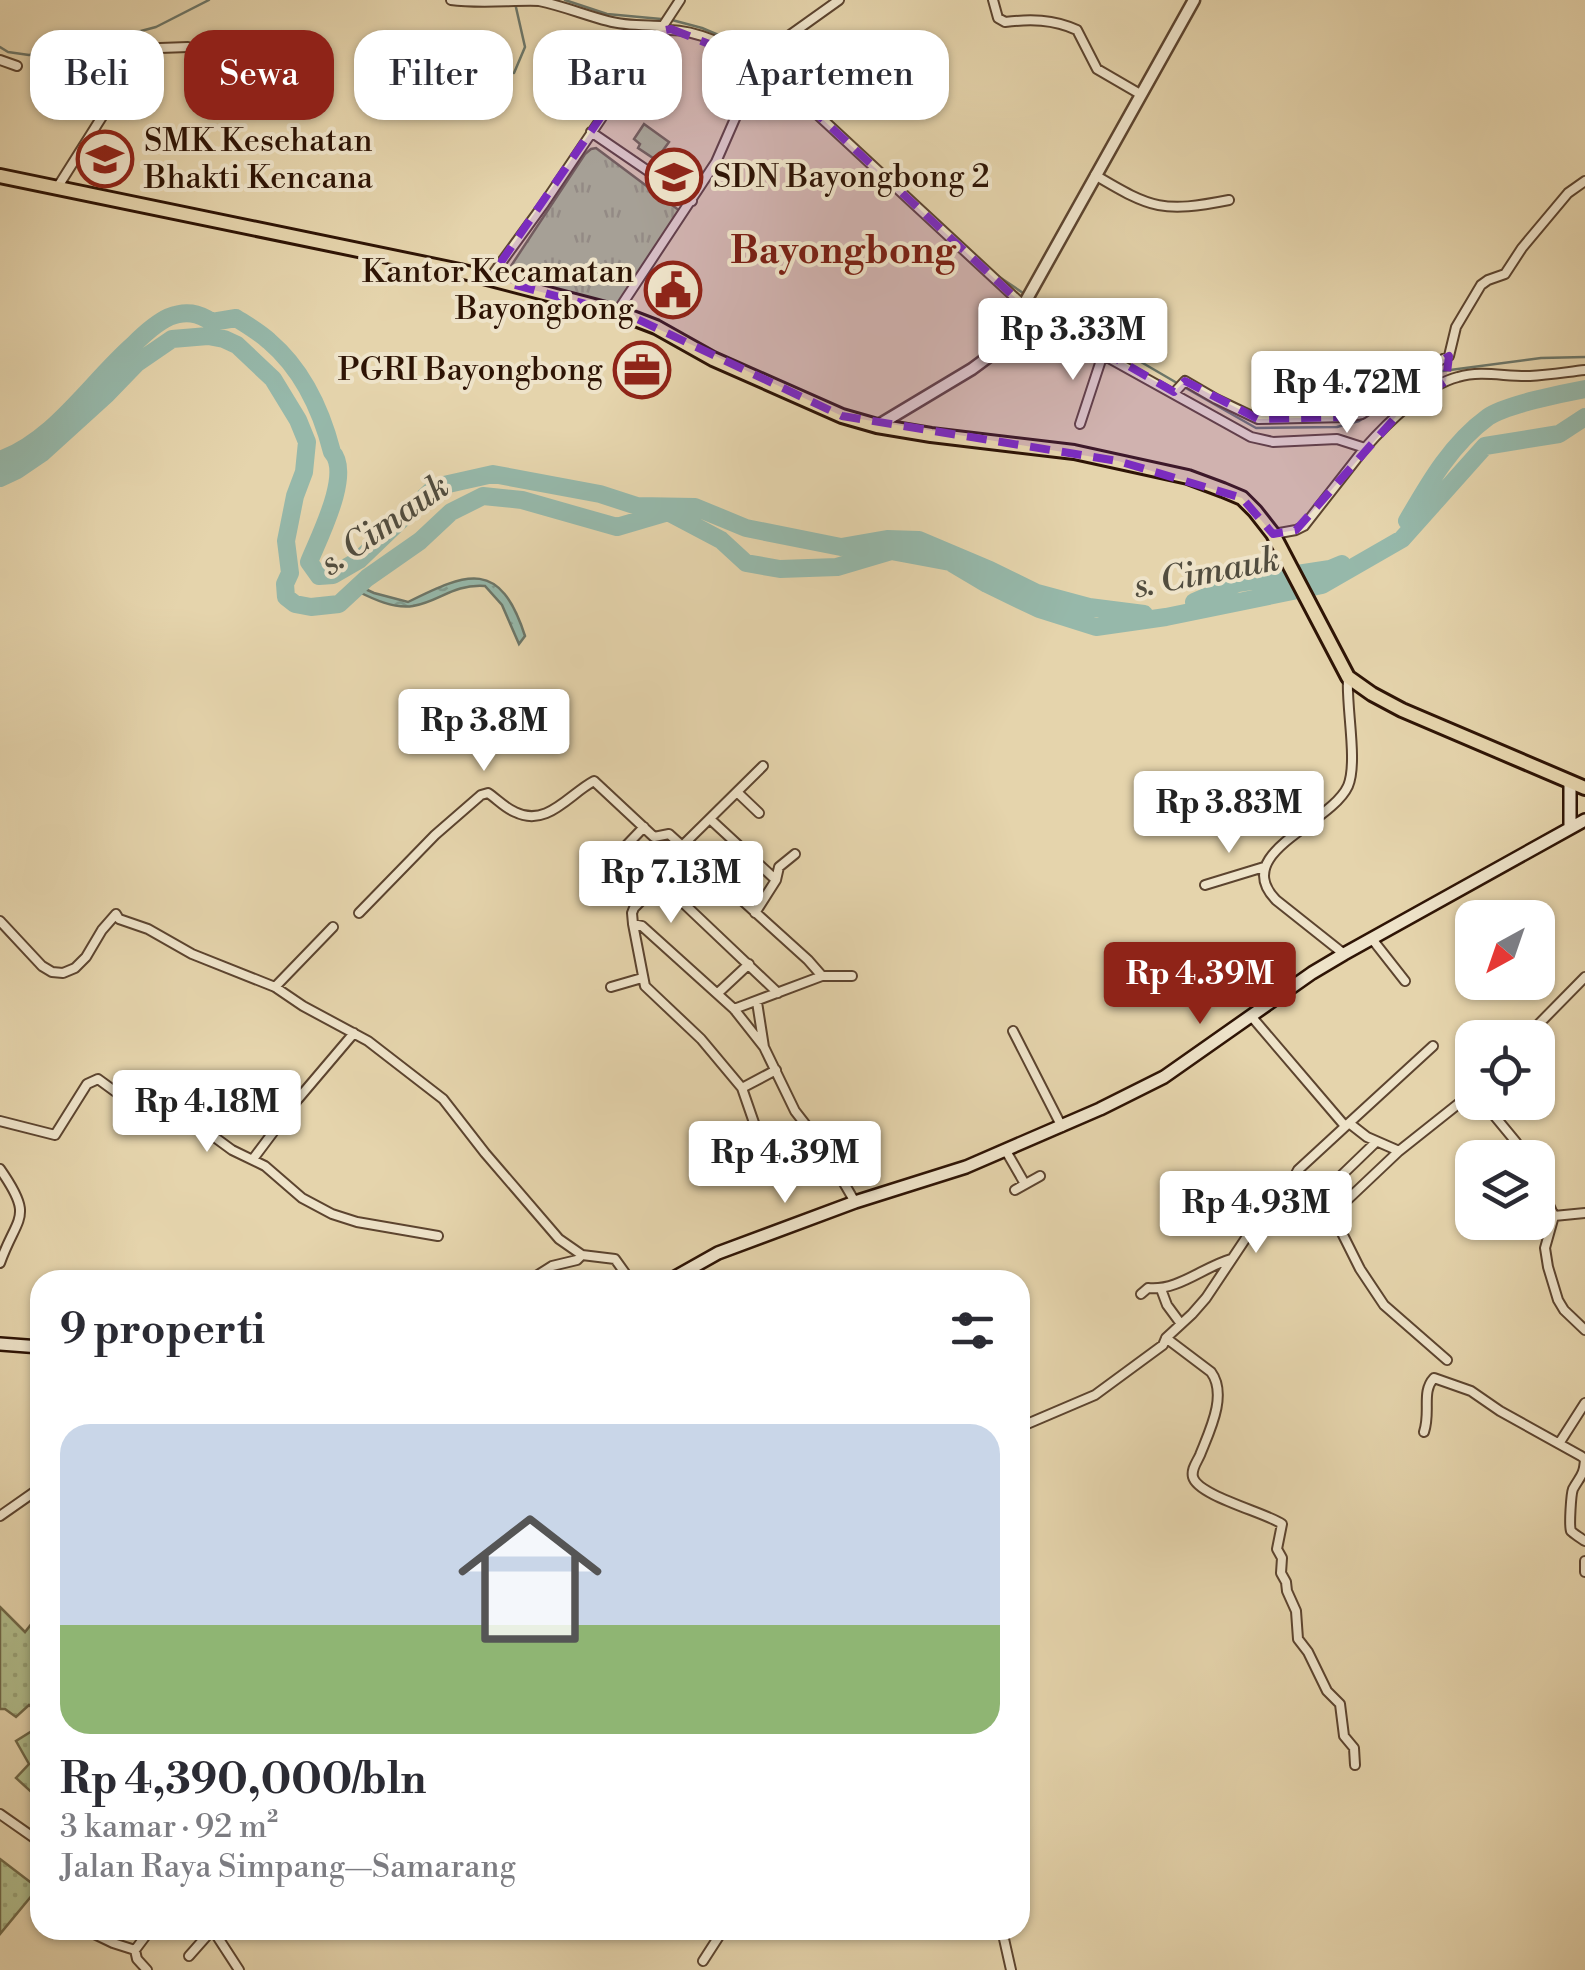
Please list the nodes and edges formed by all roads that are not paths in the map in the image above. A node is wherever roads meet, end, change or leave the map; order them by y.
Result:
1 (451, 0) edge
2 (513, 0) edge
3 (522, 0) edge
4 (680, 0) edge
5 (839, 0) edge
6 (993, 0) edge
7 (1194, 0) edge
8 (666, 23) junction
9 (797, 30) edge
10 (702, 37) edge
11 (184, 47) edge
12 (0, 60) edge
13 (16, 66) dead end
14 (1140, 94) junction
15 (734, 120) edge
16 (827, 120) edge
17 (591, 132) junction
18 (1095, 175) junction
19 (0, 176) edge
20 (1585, 180) edge
21 (57, 188) junction
22 (1229, 200) dead end
23 (692, 201) junction
24 (490, 278) junction
25 (1024, 302) junction
26 (618, 312) junction
27 (1103, 354) junction
28 (1585, 370) edge
29 (1174, 392) junction
30 (1080, 424) dead end
31 (877, 426) junction
32 (1365, 448) junction
33 (1273, 534) junction
34 (1348, 678) junction
35 (763, 766) dead end
36 (1570, 782) junction
37 (1585, 788) edge
38 (737, 792) junction
39 (758, 813) dead end
40 (710, 819) junction
41 (1585, 820) edge
42 (644, 827) junction
43 (1570, 828) junction
44 (685, 850) junction
45 (795, 854) dead end
46 (1264, 867) junction
47 (601, 872) dead end
48 (776, 880) junction
49 (660, 881) junction
50 (1205, 884) dead end
51 (755, 912) junction
52 (359, 913) dead end
53 (0, 921) edge
54 (634, 924) junction
55 (333, 928) dead end
56 (1372, 939) junction
57 (1344, 954) junction
58 (749, 964) junction
59 (822, 976) junction
60 (852, 976) dead end
61 (642, 978) junction
62 (1585, 978) edge
63 (1405, 981) dead end
64 (275, 987) junction
65 (611, 987) dead end
66 (778, 993) junction
67 (718, 994) junction
68 (757, 1002) junction
69 (734, 1009) junction
70 (1250, 1016) junction
71 (1543, 1020) edge
72 (1013, 1031) dead end
73 (354, 1034) junction
74 (1434, 1046) dead end
75 (764, 1048) junction
76 (776, 1070) junction
77 (742, 1088) junction
78 (1455, 1107) edge
79 (0, 1122) edge
80 (1347, 1125) junction
81 (1062, 1127) junction
82 (760, 1140) dead end
83 (1376, 1142) junction
84 (1399, 1151) junction
85 (1006, 1152) junction
86 (253, 1159) junction
87 (0, 1169) edge
88 (1040, 1176) dead end
89 (1025, 1184) junction
90 (1015, 1190) dead end
91 (1318, 1198) dead end
92 (855, 1202) junction
93 (1585, 1212) edge
94 (1555, 1216) edge
95 (438, 1236) dead end
96 (1547, 1240) edge
97 (582, 1255) junction
98 (1231, 1259) junction
99 (0, 1263) edge
100 (546, 1270) edge
101 (623, 1270) edge
102 (688, 1270) edge
103 (1161, 1289) junction
104 (1141, 1294) dead end
105 (1181, 1324) junction
106 (1585, 1330) edge
107 (1166, 1338) junction
108 (0, 1344) edge
109 (30, 1346) edge
110 (1447, 1360) dead end
111 (1585, 1403) edge
112 (1030, 1423) edge
113 (1424, 1432) dead end
114 (1560, 1442) junction
115 (30, 1495) edge
116 (1578, 1510) edge
117 (0, 1516) edge
118 (1585, 1541) edge
119 (1585, 1561) edge
120 (1585, 1572) edge
121 (1355, 1766) dead end
122 (0, 1814) edge
123 (30, 1835) edge
124 (107, 1940) edge
125 (142, 1940) edge
126 (204, 1940) edge
127 (218, 1940) edge
128 (716, 1940) edge
129 (1004, 1940) edge
130 (135, 1950) junction
131 (190, 1956) dead end
132 (703, 1961) dead end
133 (147, 1970) edge
134 (238, 1970) edge
135 (1011, 1970) edge

1 - 2 street
2 - 3 street
3 - 8 street
4 - 8 street
5 - 9 street
6 - 14 street
7 - 14 street
8 - 10 street
8 - 17 street
11 - 21 street
12 - 13 street
14 - 18 street
15 - 23 street
16 - 25 street
17 - 23 street
17 - 24 street
18 - 22 street
18 - 25 street
19 - 21 main road
20 - 29 street
21 - 24 main road
23 - 26 street
24 - 26 main road
25 - 27 street
25 - 31 street
26 - 31 main road
27 - 29 street
27 - 30 street
28 - 32 street
29 - 32 street
31 - 33 main road
32 - 33 street
33 - 34 main road
34 - 36 main road
34 - 46 street
35 - 38 street
36 - 37 main road
36 - 43 main road
38 - 39 street
38 - 40 street
40 - 44 street
40 - 48 street
41 - 43 main road
42 - 44 street
42 - 47 street
42 - 52 street
43 - 56 main road
44 - 49 street
44 - 51 street
45 - 48 street
46 - 50 street
46 - 57 street
48 - 51 street
49 - 54 street
49 - 58 street
51 - 59 street
53 - 64 street
54 - 61 street
54 - 67 street
55 - 64 street
56 - 57 main road
56 - 63 street
57 - 70 main road
58 - 66 street
58 - 67 street
59 - 60 street
59 - 66 street
61 - 65 street
61 - 77 street
62 - 71 street
64 - 73 street
66 - 68 street
67 - 69 street
68 - 69 street
68 - 75 street
69 - 75 street
70 - 80 street
70 - 81 main road
72 - 81 street
73 - 86 street
73 - 97 street
74 - 80 street
75 - 76 street
76 - 77 street
76 - 92 street
77 - 82 street
78 - 84 street
79 - 86 street
80 - 83 street
80 - 98 street
81 - 85 main road
83 - 84 street
83 - 91 street
84 - 110 street
85 - 89 street
85 - 92 main road
86 - 95 street
87 - 99 street
88 - 89 street
89 - 90 street
92 - 102 main road
93 - 94 street
96 - 106 street
97 - 100 street
97 - 101 street
98 - 103 street
98 - 105 street
103 - 104 street
103 - 105 street
105 - 107 street
107 - 112 street
107 - 121 street
108 - 109 main road
111 - 114 street
113 - 114 street
114 - 116 street
115 - 117 street
116 - 118 street
119 - 120 street
122 - 123 street
124 - 130 street
125 - 130 street
126 - 131 street
127 - 134 street
128 - 132 street
129 - 135 street
130 - 133 street

